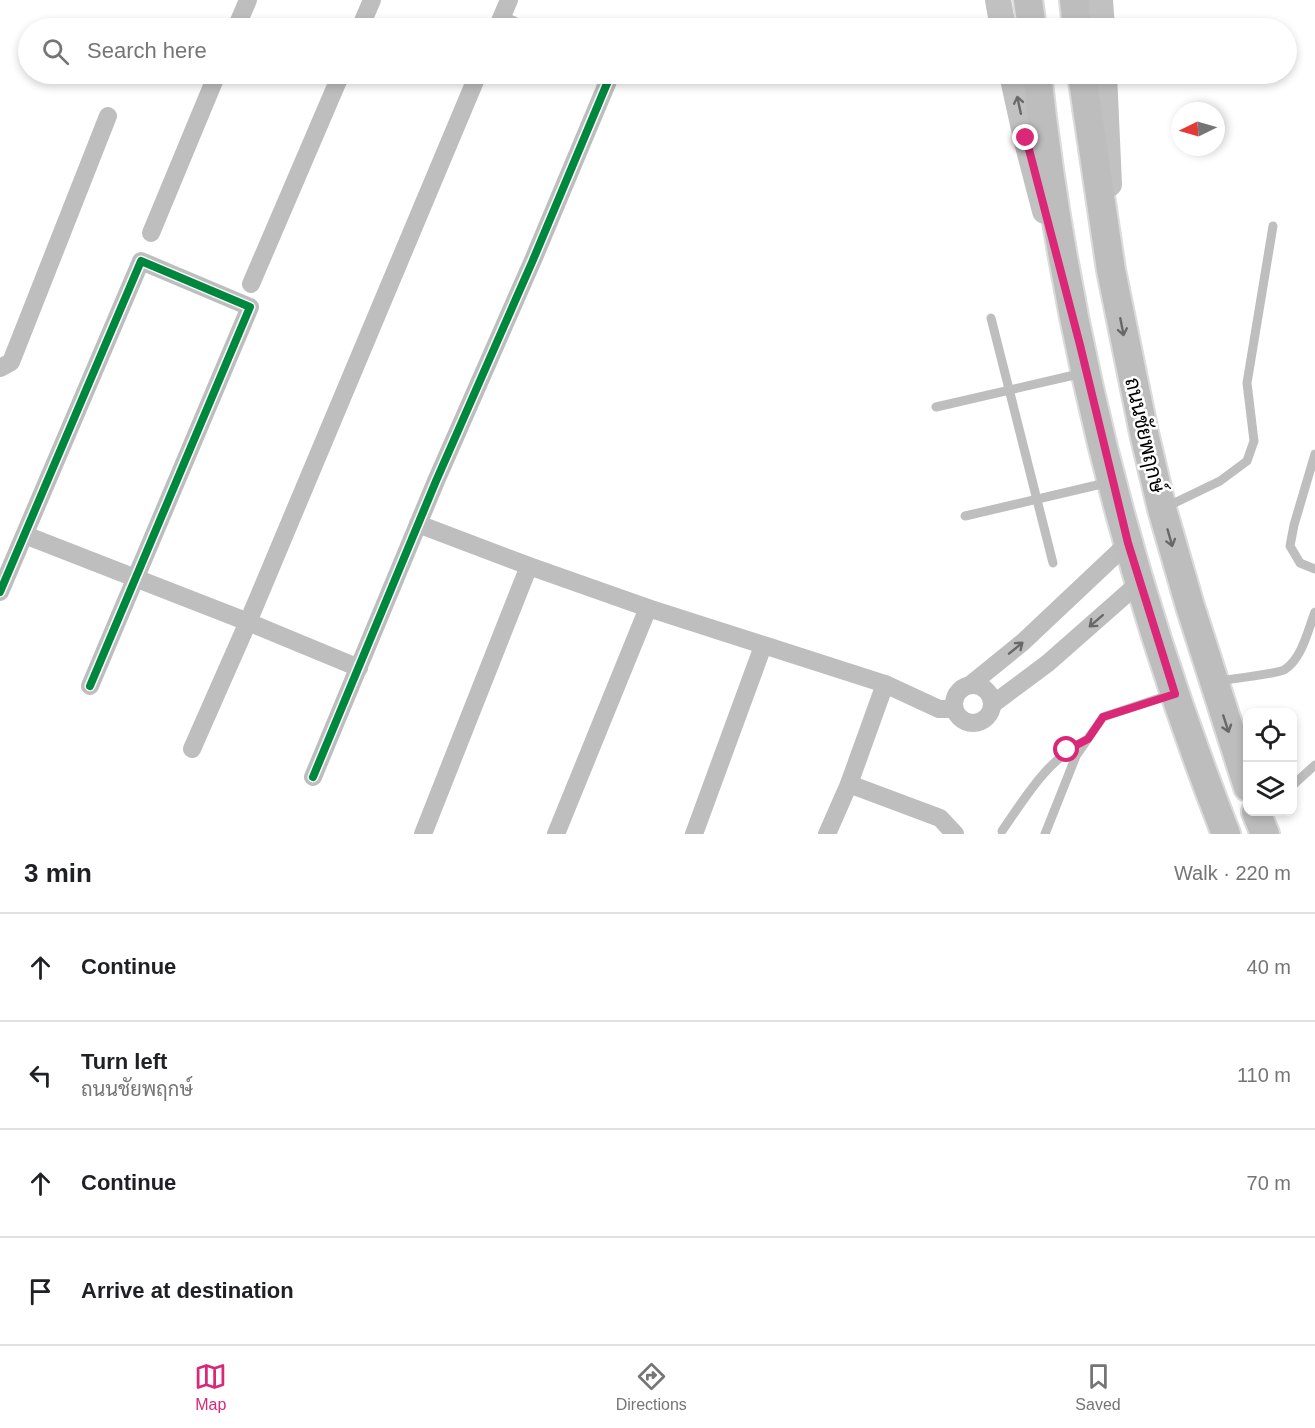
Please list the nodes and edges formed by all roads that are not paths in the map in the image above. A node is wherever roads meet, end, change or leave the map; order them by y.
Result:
1 (248, 0) edge
2 (372, 0) edge
3 (509, 0) edge
4 (998, 0) edge
5 (1028, 0) edge
6 (1074, 0) edge
7 (1100, 0) edge
8 (240, 18) edge
9 (364, 18) edge
10 (502, 18) edge
11 (1001, 18) edge
12 (1031, 18) edge
13 (1076, 18) edge
14 (1101, 18) edge
15 (213, 84) edge
16 (337, 84) edge
17 (474, 84) edge
18 (607, 84) edge
19 (1014, 84) edge
20 (1037, 84) edge
21 (1083, 84) edge
22 (1104, 84) edge
23 (108, 116) dead end
24 (1273, 226) dead end
25 (151, 233) dead end
26 (1111, 270) junction
27 (251, 284) dead end
28 (991, 318) dead end
29 (1080, 345) junction
30 (0, 368) edge
31 (1086, 372) junction
32 (1009, 390) junction
33 (936, 407) dead end
34 (1315, 454) edge
35 (1112, 482) junction
36 (1037, 500) junction
37 (1162, 509) junction
38 (965, 516) dead end
39 (418, 524) junction
40 (25, 535) junction
41 (1128, 543) junction
42 (1053, 563) dead end
43 (529, 566) junction
44 (1315, 569) edge
45 (135, 577) junction
46 (1140, 582) junction
47 (0, 592) edge
48 (648, 608) junction
49 (1315, 612) edge
50 (248, 622) junction
51 (763, 646) junction
52 (359, 668) junction
53 (1213, 683) junction
54 (885, 684) junction
55 (970, 685) junction
56 (90, 686) dead end
57 (1175, 694) junction
58 (993, 704) junction
59 (954, 709) junction
60 (1088, 739) junction
61 (192, 749) dead end
62 (1315, 765) edge
63 (1243, 772) edge
64 (313, 777) dead end
65 (1297, 782) edge
66 (849, 784) junction
67 (1258, 816) edge
68 (1002, 831) dead end
69 (423, 834) edge
70 (556, 834) edge
71 (694, 834) edge
72 (827, 834) edge
73 (955, 834) edge
74 (1045, 834) edge
75 (1226, 834) edge
76 (1265, 834) edge

1 - 8 street
2 - 9 street
3 - 10 street
4 - 11 main road
5 - 12 main road
6 - 13 main road
7 - 14 main road
15 - 25 street
16 - 27 street
17 - 50 street
18 - 39 street
29 -> 19 main road
20 - 29 main road, ถนนชัยพฤกษ์
21 - 26 main road, ถนนชัยพฤกษ์
22 - 26 main road
23 - 30 street
24 - 37 lane
26 -> 37 main road, ถนนชัยพฤกษ์
28 - 32 lane
29 - 31 main road, ถนนชัยพฤกษ์
31 - 32 lane
31 - 35 main road, ถนนชัยพฤกษ์
32 - 33 lane
32 - 36 lane
34 - 44 lane
35 - 36 lane
35 - 41 main road, ถนนชัยพฤกษ์
36 - 38 lane
36 - 42 lane
37 -> 53 main road, ถนนชัยพฤกษ์
39 - 43 street
39 - 52 street
40 - 45 street
40 - 45 street
40 - 47 street
41 - 46 main road, ถนนชัยพฤกษ์
55 -> 41 street
43 - 48 street
43 - 69 street
45 - 50 street
45 - 56 street
46 - 57 main road, ถนนชัยพฤกษ์
46 -> 58 street
48 - 51 street
48 - 70 street
49 - 53 lane
50 - 52 street
50 - 61 street
51 - 54 street
51 - 71 street
52 - 64 street
53 -> 63 main road, ถนนชัยพฤกษ์
54 - 59 street
54 - 66 street
55 - 58 street
55 - 59 street
57 - 60 lane
57 - 75 main road, ถนนชัยพฤกษ์
58 - 59 street
60 - 68 lane
60 - 74 lane
62 - 65 lane
66 - 72 street
66 - 73 street
67 - 76 main road

